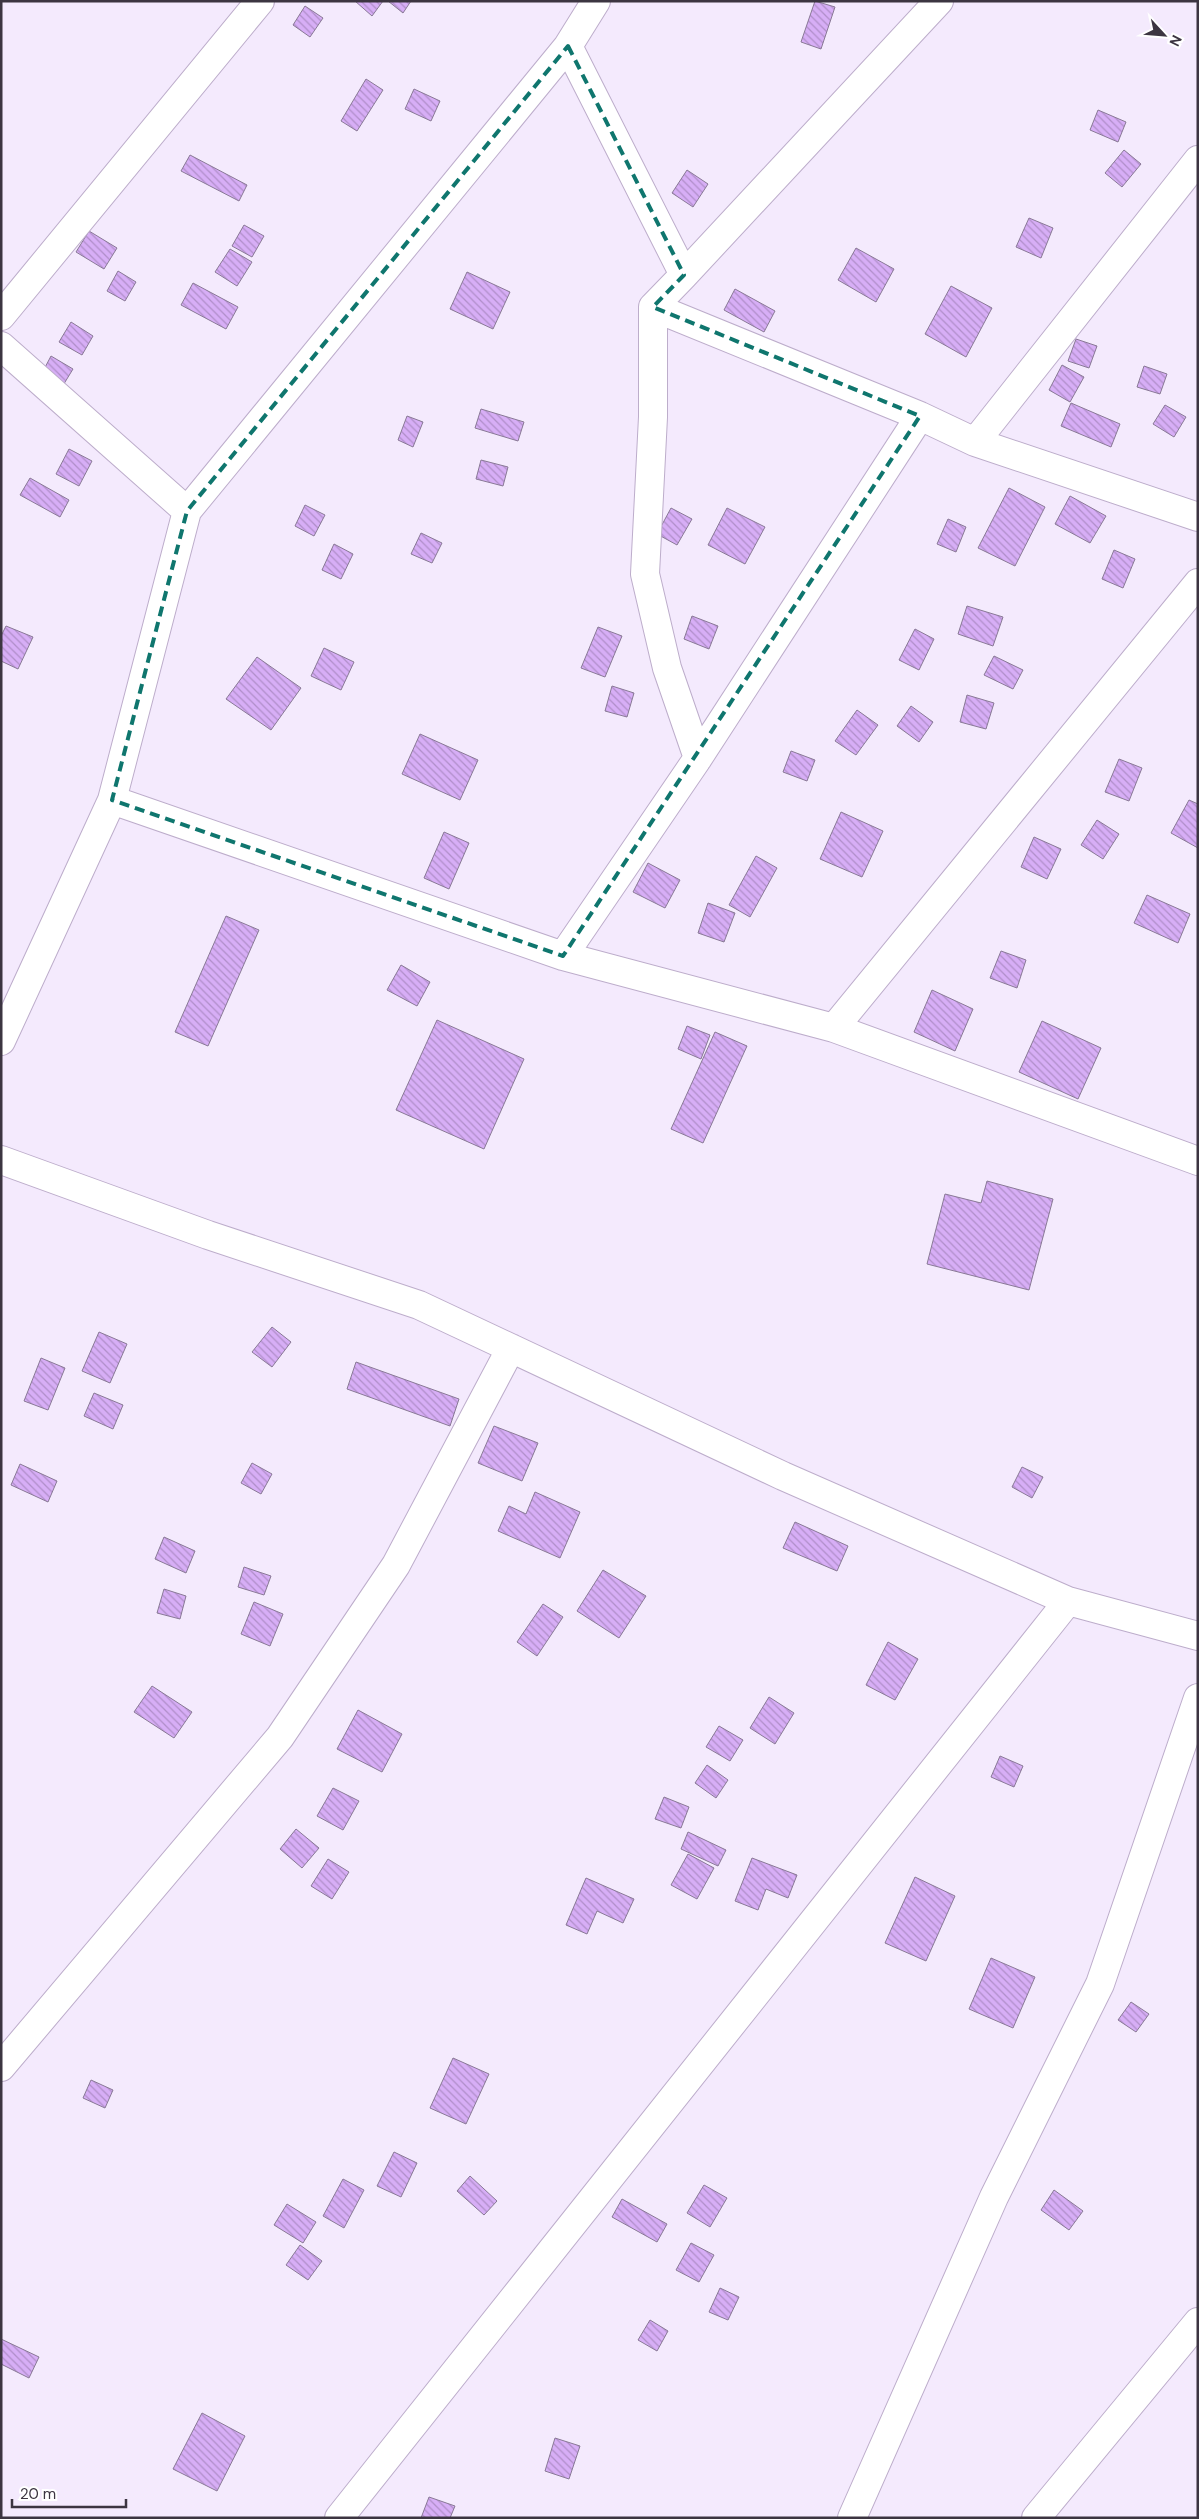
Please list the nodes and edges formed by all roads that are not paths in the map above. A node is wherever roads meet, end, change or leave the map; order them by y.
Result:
1 (260, 1) edge
2 (596, 1) edge
3 (939, 1) edge
4 (568, 46) junction
5 (1198, 160) edge
6 (684, 275) junction
7 (653, 307) junction
8 (1, 316) edge
9 (1, 346) edge
10 (920, 416) junction
11 (975, 442) junction
12 (187, 512) junction
13 (1198, 517) edge
14 (1198, 583) edge
15 (698, 758) junction
16 (112, 800) junction
17 (563, 956) junction
18 (834, 1028) junction
19 (1, 1042) edge
20 (1, 1160) edge
21 (1198, 1161) edge
22 (510, 1348) junction
23 (1068, 1601) junction
24 (1198, 1636) edge
25 (1198, 1698) edge
26 (1, 2067) edge
27 (1198, 2322) edge
28 (339, 2518) edge
29 (852, 2518) edge
30 (1036, 2518) edge

1 - 8 street
2 - 4 street
3 - 6 street
4 - 6 street
4 - 12 street
5 - 11 street
6 - 7 street
7 - 10 street
7 - 15 street
9 - 12 street
10 - 11 street
10 - 15 street
11 - 13 street
12 - 16 street
14 - 18 street
15 - 17 street
16 - 17 street
16 - 19 street
17 - 18 street
18 - 21 street
20 - 22 street
22 - 23 street
22 - 26 street
23 - 24 street
23 - 28 street
25 - 29 street
27 - 30 street

